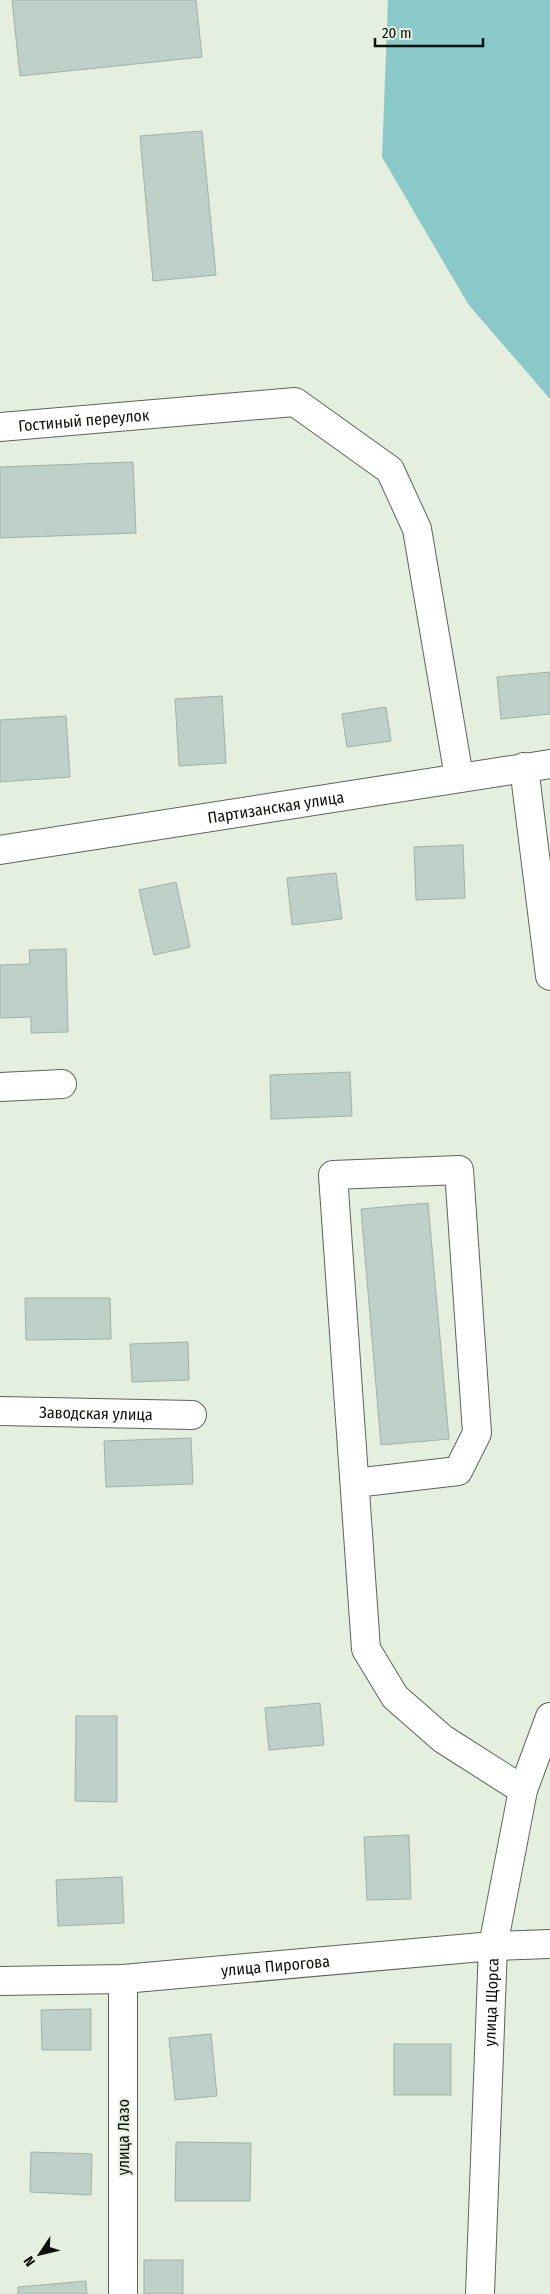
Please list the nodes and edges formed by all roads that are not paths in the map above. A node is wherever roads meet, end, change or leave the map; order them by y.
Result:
1 (0, 427) edge
2 (550, 764) edge
3 (524, 767) junction
4 (459, 777) junction
5 (0, 850) edge
6 (550, 976) edge
7 (62, 1084) dead end
8 (0, 1087) edge
9 (0, 1411) edge
10 (192, 1415) dead end
11 (355, 1483) junction
12 (550, 1717) edge
13 (523, 1790) junction
14 (550, 1944) edge
15 (493, 1946) junction
16 (122, 1979) junction
17 (0, 1981) edge
18 (123, 2294) edge
19 (480, 2294) edge

1 - 4 street, Гостиный переулок
2 - 3 street, Партизанская улица
3 - 4 street, Партизанская улица
3 - 6 street
4 - 5 street, Партизанская улица
7 - 8 street
9 - 10 street, Заводская улица
11 - 11 street
11 - 13 street
12 - 13 street, улица Щорса
13 - 15 street, улица Щорса
14 - 15 street, улица Пирогова
15 - 16 street, улица Пирогова
15 - 19 street, улица Щорса
16 - 17 street, улица Пирогова
16 - 18 street, улица Лазо

